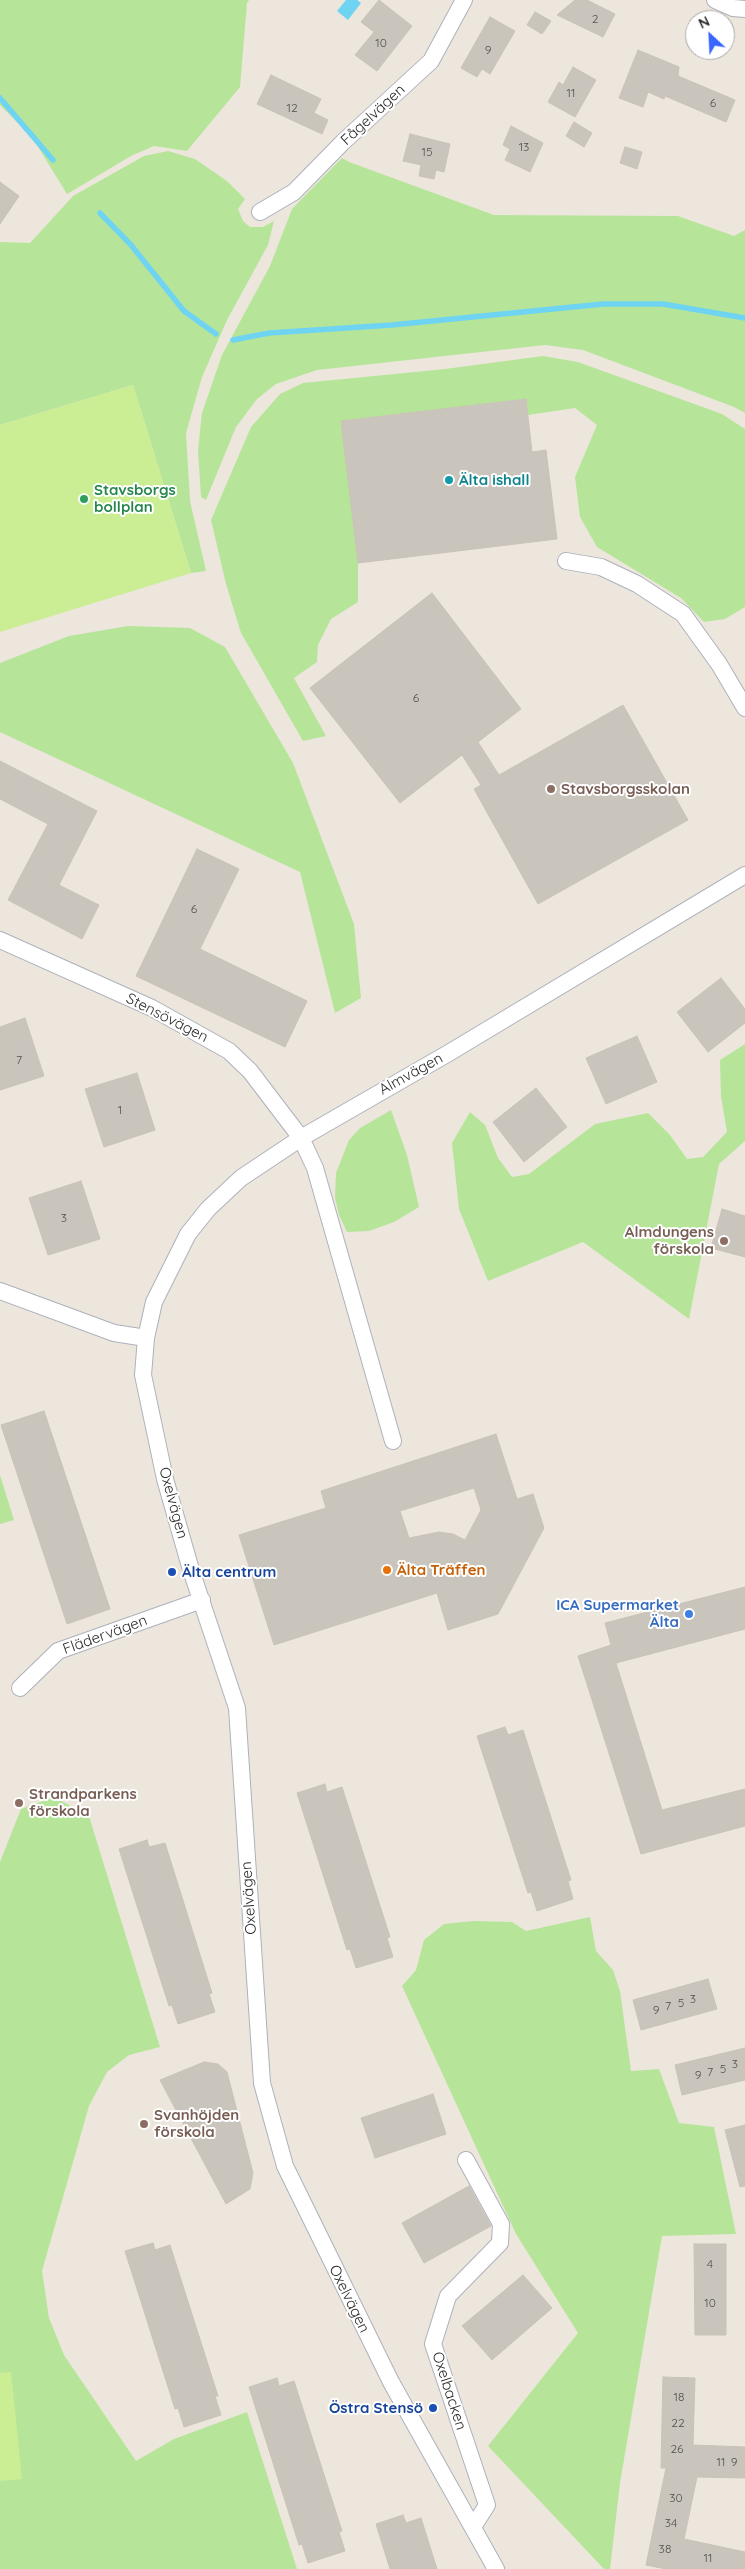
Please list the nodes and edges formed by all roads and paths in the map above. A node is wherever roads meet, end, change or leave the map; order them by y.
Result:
1 (464, 0) edge
2 (715, 0) edge
3 (745, 9) edge
4 (260, 212) dead end
5 (566, 562) dead end
6 (745, 708) edge
7 (745, 874) edge
8 (0, 940) edge
9 (301, 1138) junction
10 (0, 1291) edge
11 (146, 1338) junction
12 (393, 1441) dead end
13 (202, 1600) junction
14 (20, 1688) dead end
15 (466, 2160) dead end
16 (473, 2527) junction
17 (496, 2569) edge

1 - 4 street, Fågelvägen
2 - 3 street
5 - 6 street
7 - 9 street, Almvägen
8 - 9 street, Stensövägen
9 - 11 street, Almvägen
9 - 12 street, Stensövägen
10 - 11 street
11 - 13 street, Oxelvägen
13 - 14 street, Flädervägen
13 - 16 street, Oxelvägen
15 - 16 street, Oxelbacken
16 - 17 street, Oxelvägen

